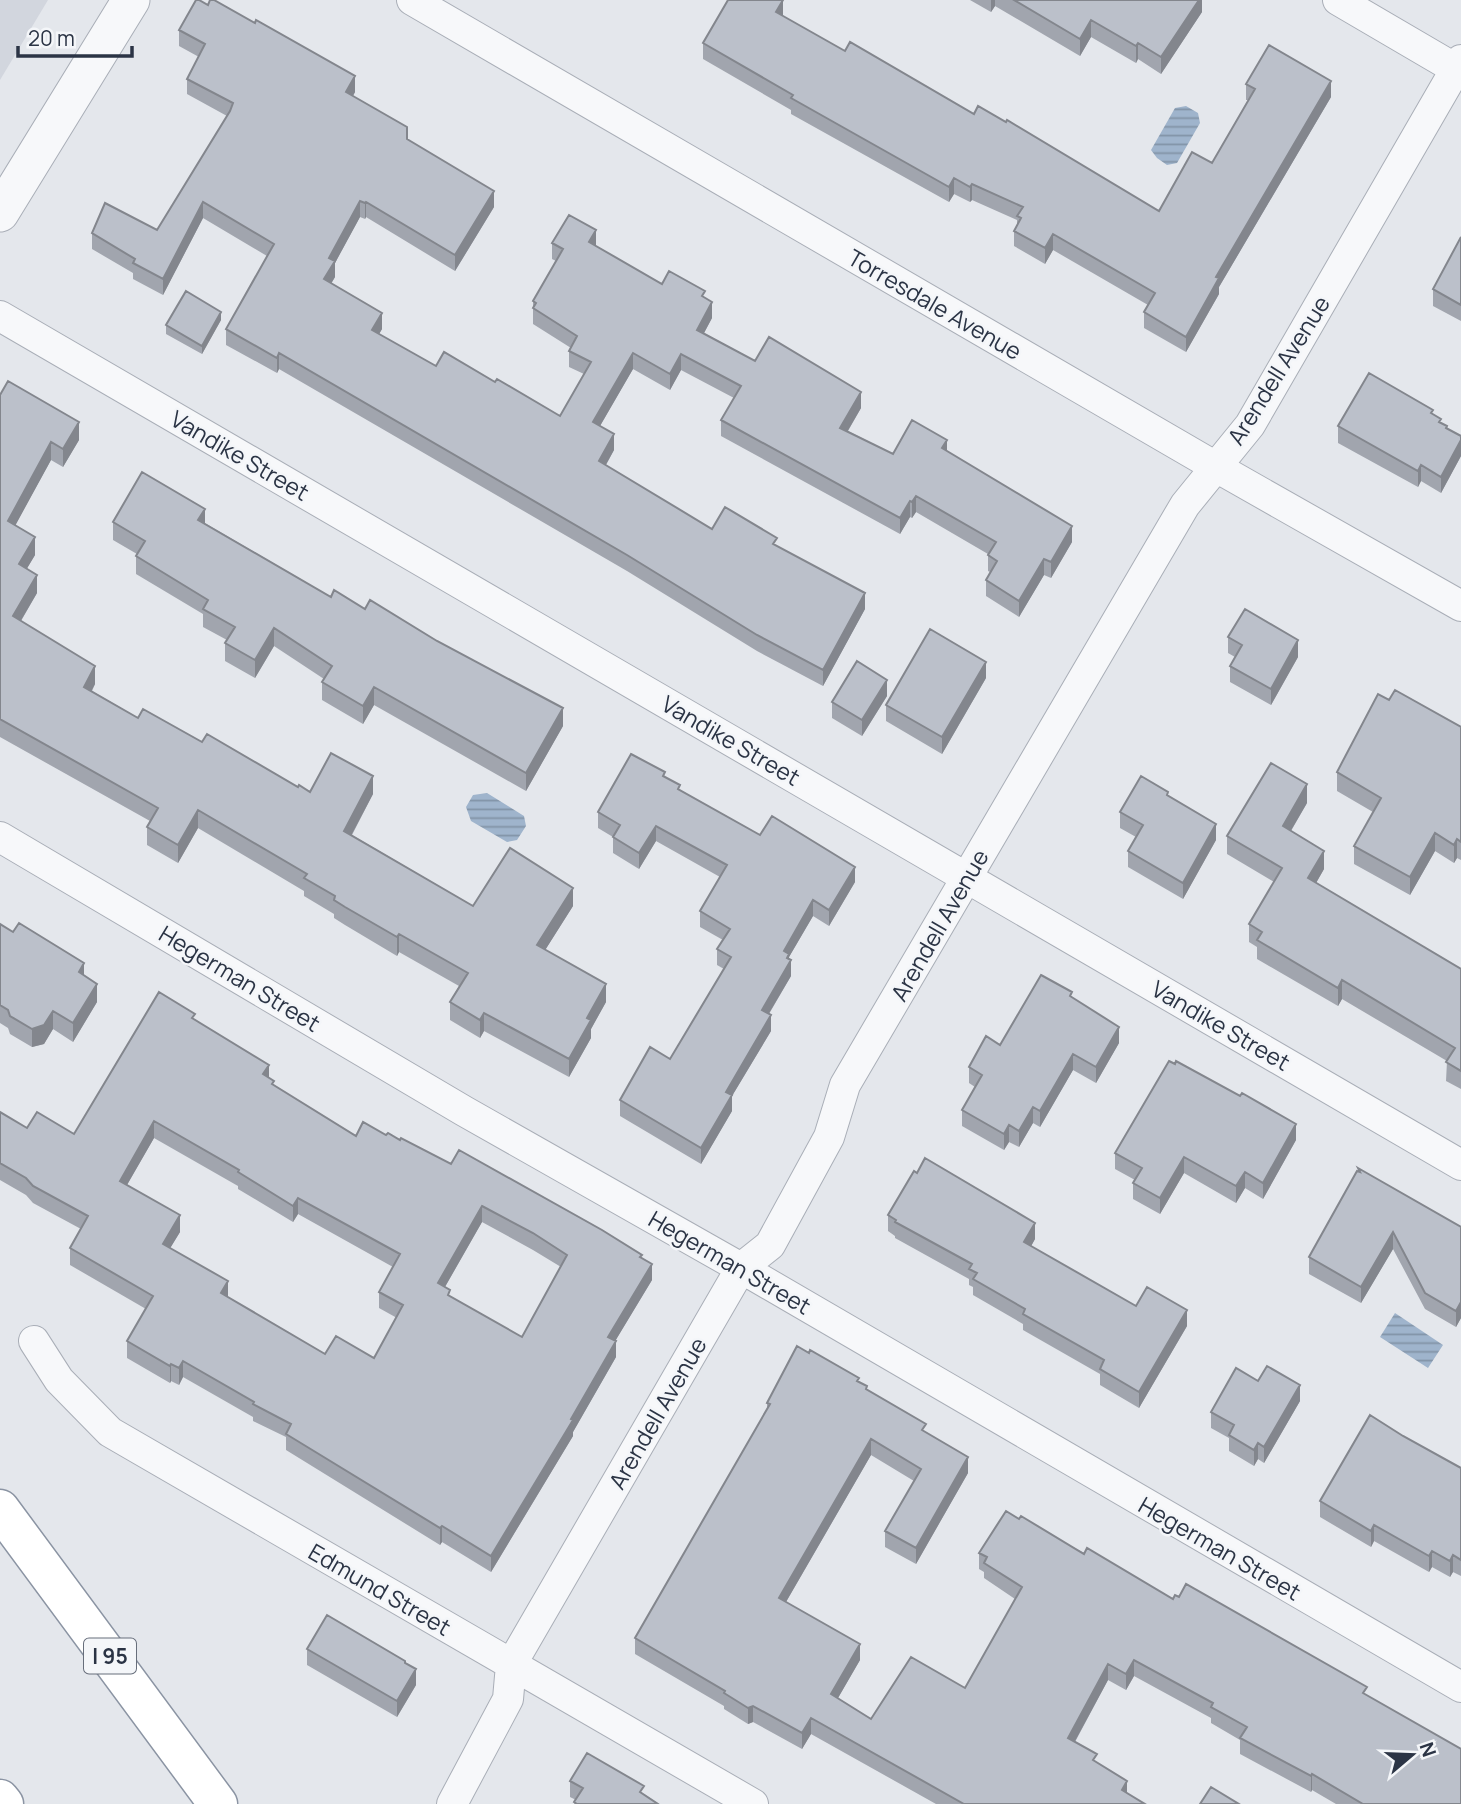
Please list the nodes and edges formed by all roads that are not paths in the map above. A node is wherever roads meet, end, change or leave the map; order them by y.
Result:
1 (131, 0) edge
2 (412, 0) edge
3 (1338, 0) edge
4 (1459, 67) edge
5 (0, 213) edge
6 (0, 316) edge
7 (1216, 467) junction
8 (1461, 606) edge
9 (0, 837) edge
10 (966, 877) junction
11 (1461, 1165) edge
12 (741, 1268) junction
13 (34, 1341) dead end
14 (0, 1509) edge
15 (511, 1665) junction
16 (1461, 1687) edge
17 (0, 1799) edge
18 (4, 1804) edge
19 (218, 1804) edge
20 (452, 1804) edge
21 (753, 1804) edge

1 - 5 street
2 - 7 street, Torresdale Avenue
3 - 4 street
4 - 7 street, Arendell Avenue
6 - 10 street, Vandike Street
7 - 8 street, Torresdale Avenue
7 - 10 street, Arendell Avenue
9 - 12 street, Hegerman Street
10 - 11 street, Vandike Street
10 - 12 street, Arendell Avenue
12 - 15 street, Arendell Avenue
12 - 16 street, Hegerman Street
13 - 15 street, Edmund Street
14 - 19 highway, I 95
15 - 20 street, Arendell Avenue
15 - 21 street, Edmund Street
17 - 18 highway

